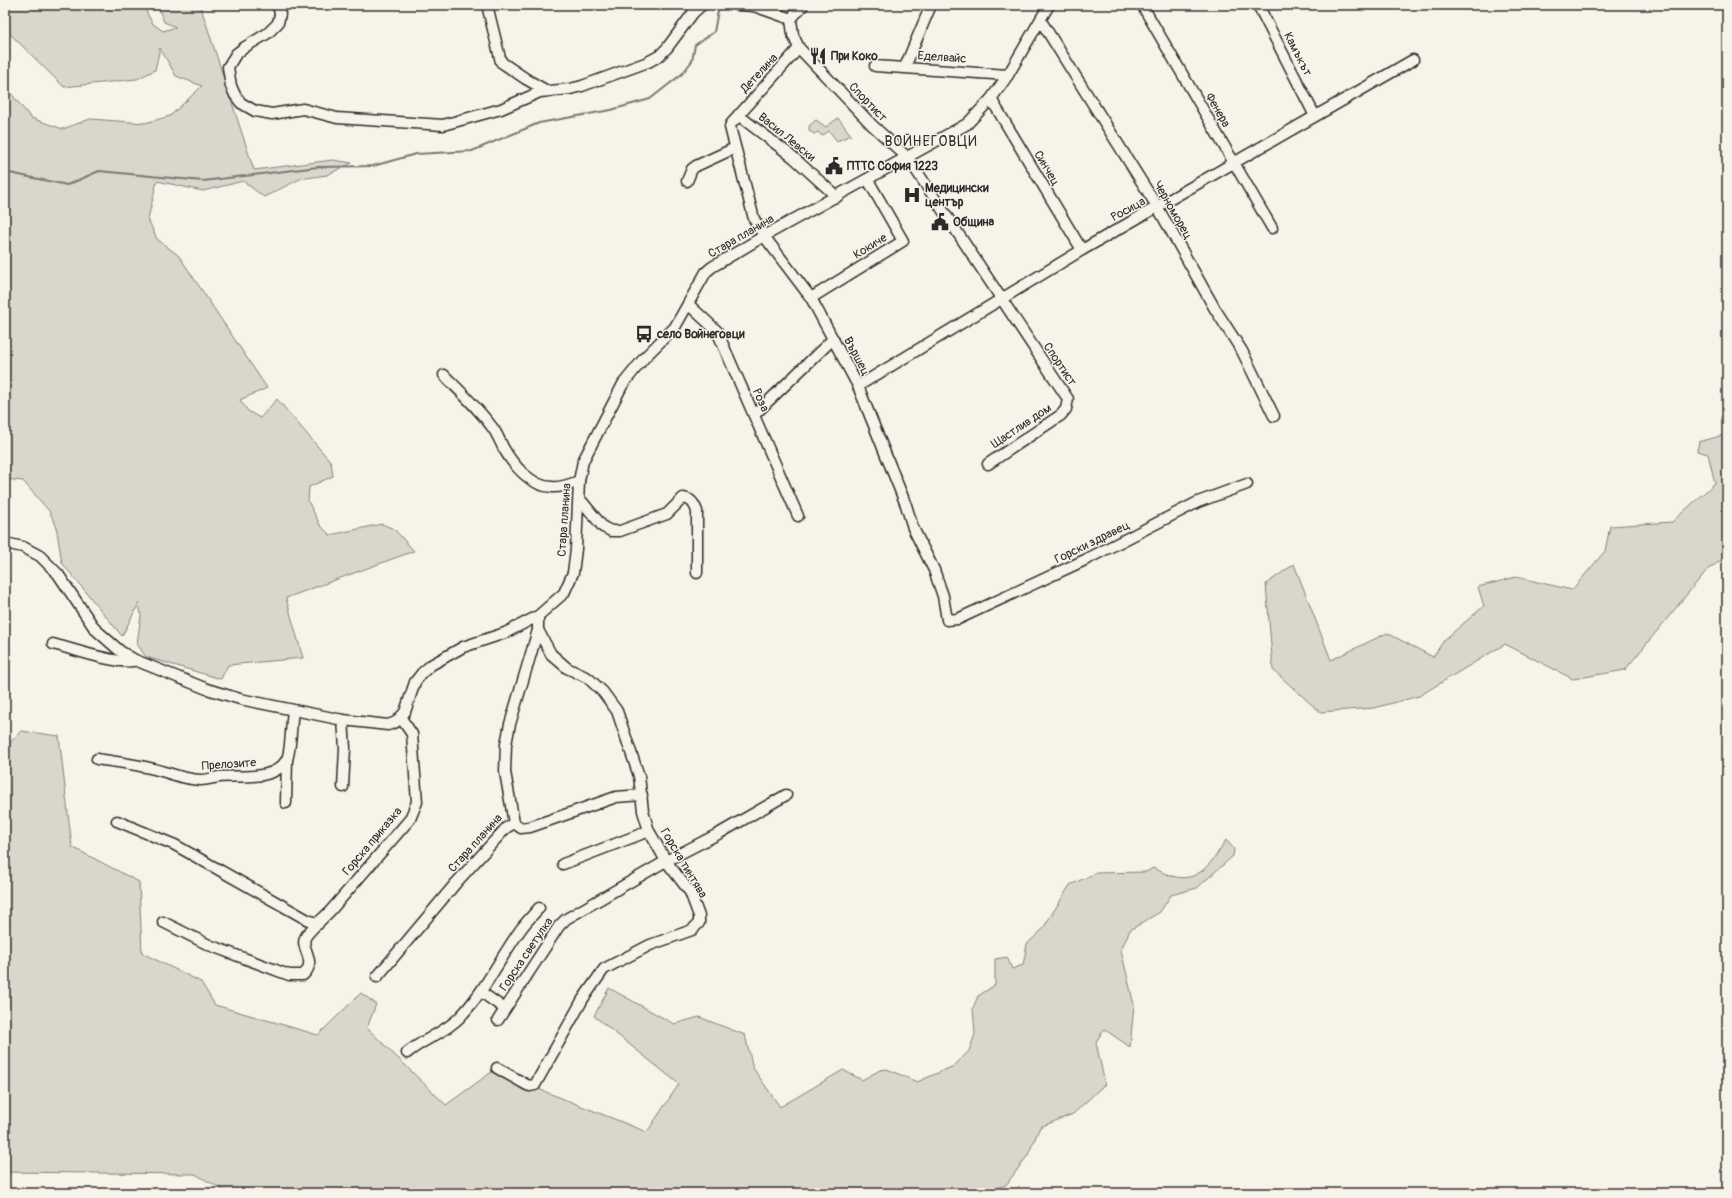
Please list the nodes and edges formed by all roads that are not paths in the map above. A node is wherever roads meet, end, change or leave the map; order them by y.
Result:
1 (278, 5) edge
2 (487, 5) edge
3 (702, 5) edge
4 (737, 5) edge
5 (804, 5) edge
6 (931, 5) edge
7 (1049, 5) edge
8 (1142, 5) edge
9 (1258, 5) edge
10 (791, 19) junction
11 (1040, 21) junction
12 (799, 48) junction
13 (1413, 60) dead end
14 (875, 66) dead end
15 (905, 67) junction
16 (1008, 75) junction
17 (547, 91) junction
18 (991, 100) junction
19 (738, 115) junction
20 (1315, 116) junction
21 (735, 148) junction
22 (908, 158) junction
23 (1234, 162) junction
24 (868, 180) junction
25 (687, 181) dead end
26 (837, 197) junction
27 (1158, 208) junction
28 (1272, 228) dead end
29 (764, 236) junction
30 (1082, 250) junction
31 (811, 298) junction
32 (1000, 299) junction
33 (688, 304) junction
34 (833, 339) junction
35 (444, 375) dead end
36 (858, 386) junction
37 (1067, 406) joint
38 (754, 415) junction
39 (1274, 416) dead end
40 (988, 464) dead end
41 (579, 482) junction
42 (1247, 484) dead end
43 (579, 498) junction
44 (798, 516) dead end
45 (5, 543) edge
46 (697, 573) dead end
47 (538, 616) junction
48 (947, 620) joint
49 (538, 630) junction
50 (53, 644) dead end
51 (135, 660) junction
52 (292, 711) junction
53 (401, 718) junction
54 (343, 720) junction
55 (97, 759) dead end
56 (287, 759) junction
57 (343, 787) dead end
58 (642, 795) junction
59 (786, 795) dead end
60 (286, 803) dead end
61 (117, 820) dead end
62 (514, 824) junction
63 (649, 831) junction
64 (666, 861) junction
65 (563, 864) dead end
66 (539, 908) dead end
67 (163, 922) dead end
68 (318, 924) junction
69 (377, 977) dead end
70 (481, 992) junction
71 (506, 1009) junction
72 (498, 1020) dead end
73 (407, 1053) dead end
74 (497, 1068) dead end

1 - 17 street
2 - 17 street
3 - 17 street
4 - 10 street
5 - 10 street
6 - 15 street
7 - 11 street, Стара планина
8 - 23 street, Фенера
9 - 20 street, Камъкът
10 - 12 street, Спортист
11 - 16 street, Стара планина
11 - 27 street, Черноморец
12 - 19 street, Детелина
12 - 22 street, Спортист
13 - 20 street, Росица
14 - 15 street, Еделвайс
15 - 16 street, Еделвайс
16 - 18 street, Стара планина
18 - 22 street, Стара планина
18 - 30 street, Синчец
19 - 21 street, Вършец
19 - 26 street, Васил Левски
20 - 23 street, Росица
21 - 25 street
21 - 29 street, Вършец
22 - 24 street, Стара планина
22 - 32 street, Спортист
23 - 27 street, Росица
23 - 28 street, Фенера
24 - 26 street, Стара планина
24 - 31 street, Кокиче
26 - 29 street, Стара планина
27 - 30 street, Росица
27 - 39 street, Черноморец
29 - 31 street, Вършец
29 - 33 street, Стара планина
30 - 32 street, Росица
31 - 34 street, Вършец
32 - 36 street, Росица
32 - 37 street, Спортист
33 - 38 street, Роза
33 - 41 street, Стара планина
34 - 36 street, Вършец
34 - 38 street
35 - 41 street
36 - 48 street, Вършец
37 - 40 street, Щастлив дом
38 - 44 street, Роза
41 - 43 street, Стара планина
42 - 48 street, Горски здравец
43 - 46 street
43 - 47 street, Стара планина
45 - 51 street
47 - 49 street, Горска тинтява
47 - 53 street, Стара планина
49 - 58 street, Горска тинтява
49 - 62 street, Стара планина
50 - 51 street
51 - 52 street
52 - 54 street
52 - 56 street
53 - 54 street
53 - 68 street, Горска приказка
54 - 57 street
55 - 56 street, Прелозите
56 - 60 street
58 - 62 street
58 - 63 street, Горска тинтява
59 - 64 street, Горска светулка
61 - 68 street
62 - 69 street, Стара планина
63 - 64 street, Горска тинтява
63 - 65 street
64 - 71 street, Горска светулка
64 - 74 street, Горска тинтява
66 - 70 street
67 - 68 street, Горска приказка
70 - 71 street
70 - 73 street
71 - 72 street, Горска светулка

